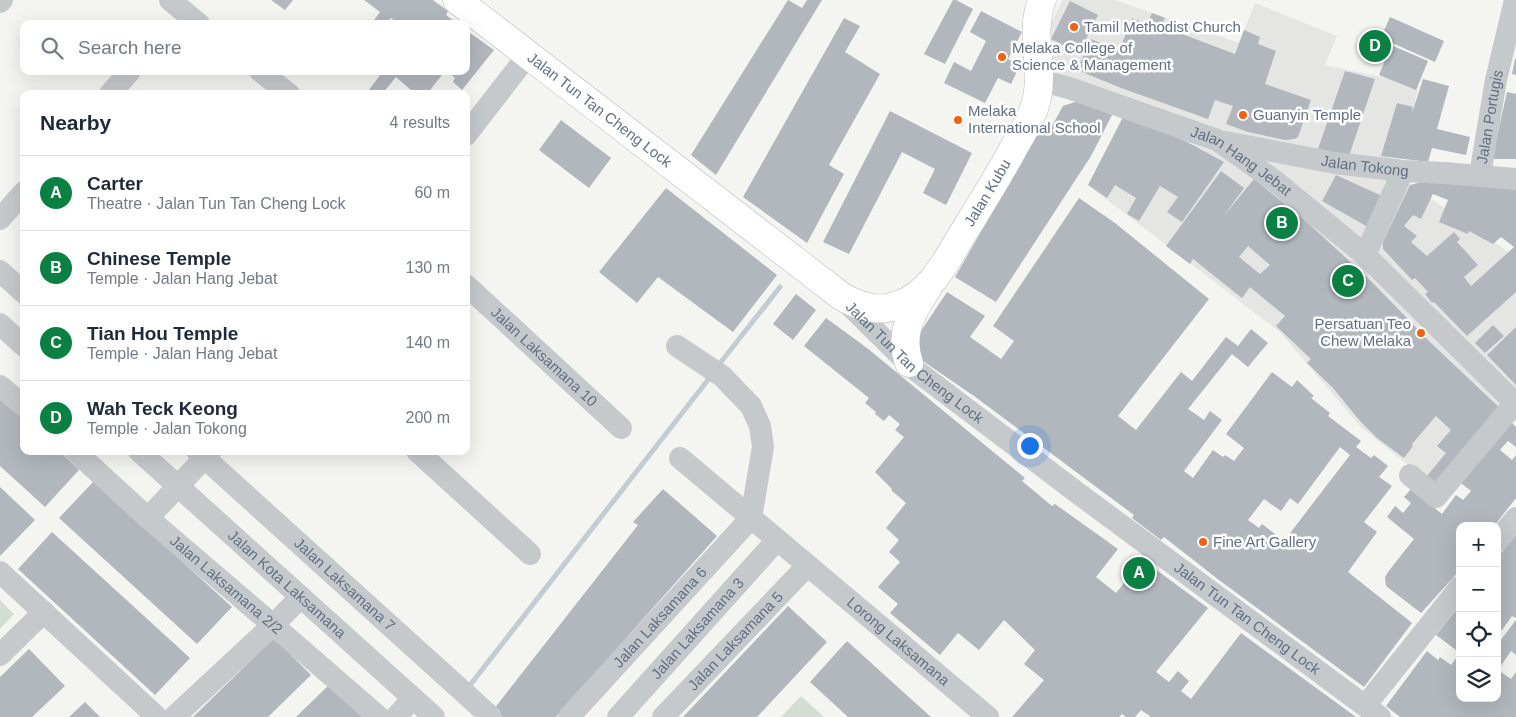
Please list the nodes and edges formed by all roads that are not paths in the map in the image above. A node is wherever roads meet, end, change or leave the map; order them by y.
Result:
1 (457, 0) edge
2 (1042, 0) edge
3 (1516, 0) edge
4 (528, 55) junction
5 (127, 75) edge
6 (265, 75) edge
7 (1038, 80) junction
8 (113, 90) edge
9 (284, 90) edge
10 (470, 130) edge
11 (1218, 140) junction
12 (1403, 171) junction
13 (1480, 175) junction
14 (1516, 179) edge
15 (20, 196) edge
16 (0, 219) edge
17 (1365, 255) junction
18 (0, 271) edge
19 (932, 281) junction
20 (20, 289) edge
21 (470, 289) edge
22 (840, 296) junction
23 (0, 324) edge
24 (20, 342) edge
25 (677, 346) dead end
26 (909, 363) junction
27 (0, 386) edge
28 (20, 403) edge
29 (1516, 404) edge
30 (621, 428) dead end
31 (79, 455) edge
32 (143, 455) edge
33 (203, 455) edge
34 (205, 455) edge
35 (421, 455) edge
36 (680, 458) dead end
37 (1410, 475) dead end
38 (178, 487) junction
39 (148, 518) junction
40 (751, 518) junction
41 (1516, 518) edge
42 (1501, 535) edge
43 (777, 540) junction
44 (530, 554) dead end
45 (807, 566) junction
46 (0, 572) edge
47 (1456, 593) edge
48 (301, 597) junction
49 (44, 612) junction
50 (273, 624) junction
51 (0, 655) edge
52 (413, 698) junction
53 (1373, 711) edge
54 (157, 717) edge
55 (174, 717) edge
56 (379, 717) edge
57 (396, 717) edge
58 (434, 717) edge
59 (491, 717) edge
60 (569, 717) edge
61 (618, 717) edge
62 (664, 717) edge
63 (988, 717) edge

1 - 4 main road, Jalan Tun Tan Cheng Lock
2 - 7 main road, Jalan Kubu
3 - 13 street, Jalan Portugis
4 - 10 street
4 - 22 main road, Jalan Tun Tan Cheng Lock
5 - 8 street
6 - 9 street
7 - 11 street, Jalan Hang Jebat
7 - 19 main road, Jalan Kubu
11 - 12 street, Jalan Tokong
11 - 17 street, Jalan Hang Jebat
12 - 13 street, Jalan Tokong
12 - 17 street
13 - 14 street, Jalan Tokong
15 - 16 street
17 - 29 street, Jalan Hang Jebat
18 - 20 street
19 - 22 main road, Jalan Kubu
19 - 26 main road
21 - 30 street, Jalan Laksamana 10
22 - 26 street, Jalan Tun Tan Cheng Lock
23 - 24 street
25 - 40 street
26 - 53 street, Jalan Tun Tan Cheng Lock
27 - 28 street
29 - 37 street
31 - 39 street, Jalan Laksamana 2/2
32 - 38 street, Jalan Kota Laksamana
33 - 38 street
34 - 59 street, Jalan Laksamana 7
35 - 44 street
36 - 40 street, Lorong Laksamana
38 - 39 street
38 - 48 street, Jalan Kota Laksamana
39 - 50 street, Jalan Laksamana 2/2
40 - 43 street, Lorong Laksamana
40 - 60 street, Jalan Laksamana 6
41 - 42 street
43 - 45 street, Lorong Laksamana
43 - 61 street, Jalan Laksamana 3
45 - 62 street, Jalan Laksamana 5
45 - 63 street, Lorong Laksamana
46 - 49 street
47 - 53 street
48 - 50 street
48 - 52 street, Jalan Kota Laksamana
49 - 51 street
49 - 54 street
50 - 55 street
50 - 56 street, Jalan Laksamana 2/2
52 - 57 street
52 - 58 street, Jalan Kota Laksamana

